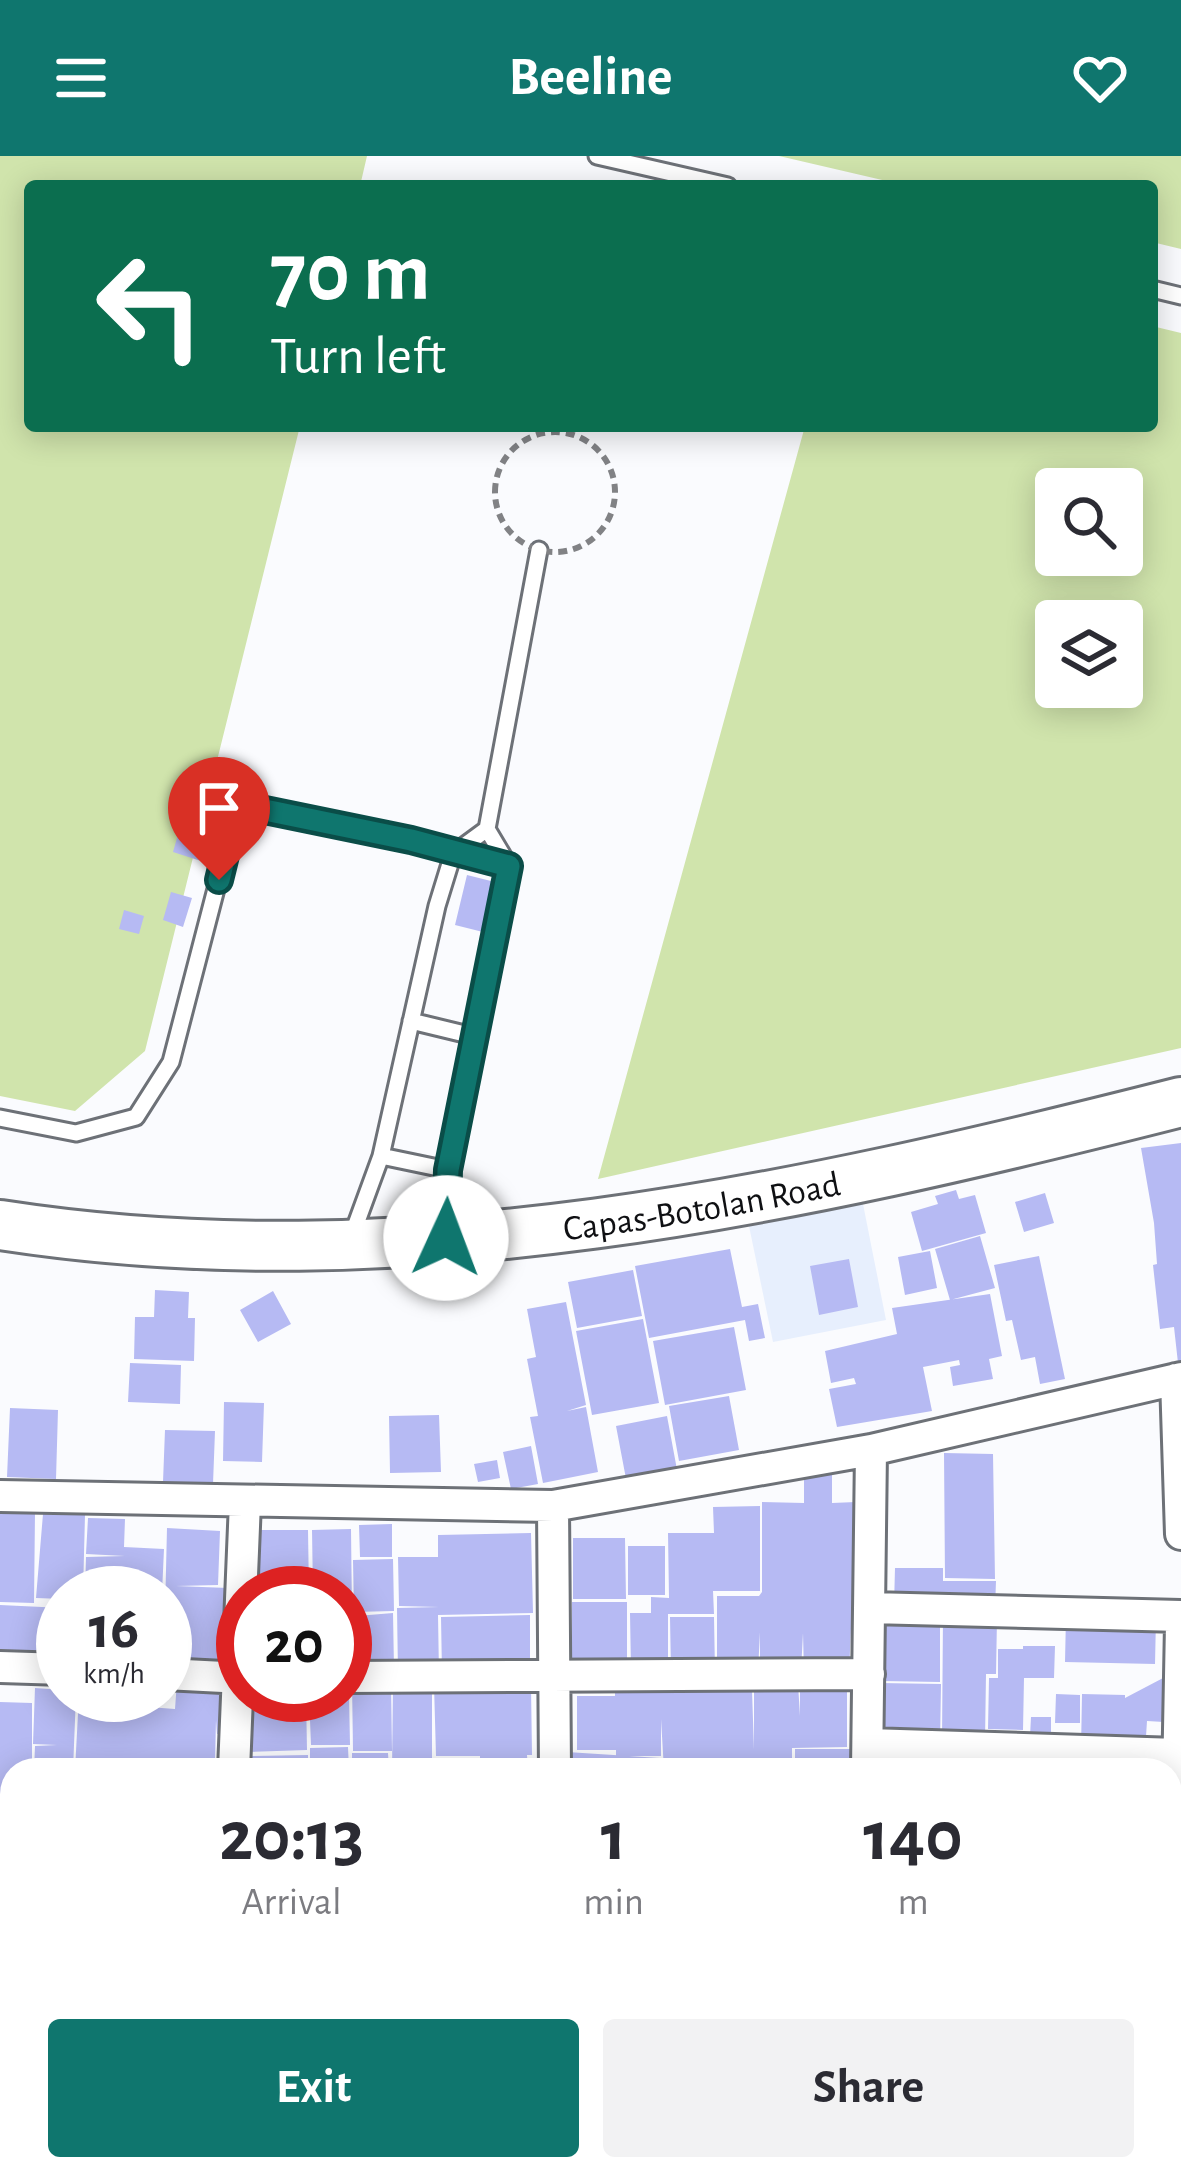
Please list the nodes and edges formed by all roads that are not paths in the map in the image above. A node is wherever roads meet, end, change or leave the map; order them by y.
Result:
1 (597, 156) edge
2 (702, 180) edge
3 (539, 550) road end
4 (487, 829) junction
5 (453, 854) junction
6 (509, 866) junction
7 (411, 1021) junction
8 (477, 1037) junction
9 (1181, 1102) edge
10 (0, 1118) edge
11 (381, 1156) junction
12 (448, 1170) junction
13 (0, 1225) edge
14 (446, 1238) junction
15 (348, 1246) junction
16 (1179, 1379) edge
17 (872, 1450) junction
18 (0, 1496) edge
19 (245, 1502) junction
20 (554, 1506) junction
21 (1181, 1534) edge
22 (244, 1566) edge
23 (870, 1608) junction
24 (1181, 1620) edge
25 (0, 1666) edge
26 (36, 1668) edge
27 (869, 1674) junction
28 (555, 1676) junction
29 (372, 1677) edge
30 (238, 1722) edge
31 (1177, 1754) junction
32 (867, 1757) edge
33 (235, 1758) edge
34 (555, 1758) edge
35 (1177, 1758) edge

1 - 2 lane
3 - 4 lane
4 - 5 lane
4 - 6 lane
5 - 6 lane
5 - 7 lane
5 - 10 lane
6 - 8 lane
7 - 8 lane
7 - 11 lane
8 - 12 lane
9 - 14 main road, Capas-Botolan Road
11 - 12 lane
11 - 15 lane
12 - 14 lane
13 - 15 main road, Capas-Botolan Road
14 - 15 main road, Capas-Botolan Road
16 - 17 street
16 - 21 street
17 - 20 street
17 - 23 street
18 - 19 street
19 - 20 street
19 - 22 street
20 - 28 street
23 - 24 street
23 - 27 street
24 - 31 street
25 - 26 street
27 - 28 street
27 - 32 street
28 - 29 street
28 - 34 street
30 - 33 street
31 - 32 street
31 - 35 street

